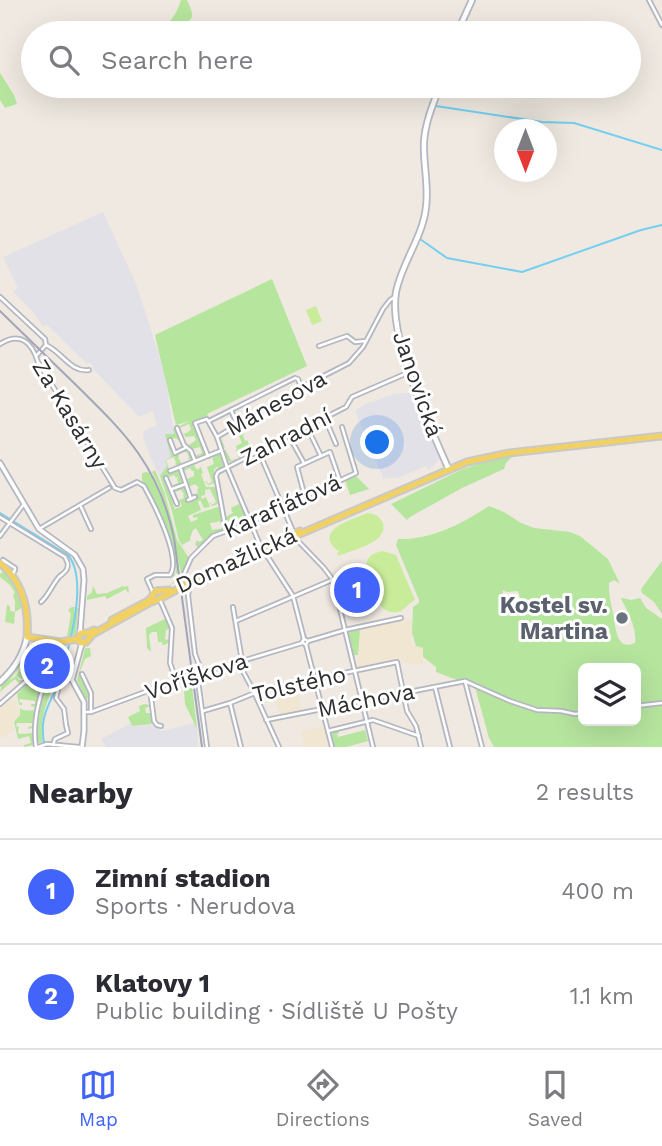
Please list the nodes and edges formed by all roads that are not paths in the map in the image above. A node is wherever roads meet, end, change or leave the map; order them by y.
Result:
1 (472, 0) edge
2 (649, 0) edge
3 (462, 21) edge
4 (662, 25) edge
5 (436, 98) edge
6 (396, 296) junction
7 (0, 297) edge
8 (388, 308) junction
9 (395, 315) junction
10 (366, 341) junction
11 (0, 344) edge
12 (46, 345) junction
13 (319, 346) dead end
14 (37, 356) junction
15 (89, 370) dead end
16 (405, 374) dead end
17 (301, 387) junction
18 (231, 410) junction
19 (325, 418) junction
20 (208, 422) junction
21 (237, 424) junction
22 (307, 427) junction
23 (177, 428) dead end
24 (342, 428) dead end
25 (289, 436) junction
26 (662, 436) edge
27 (217, 437) junction
28 (170, 440) dead end
29 (336, 444) dead end
30 (186, 447) junction
31 (221, 451) junction
32 (259, 452) junction
33 (208, 456) junction
34 (321, 456) junction
35 (195, 461) junction
36 (0, 463) edge
37 (304, 463) junction
38 (180, 467) junction
39 (227, 467) junction
40 (450, 470) junction
41 (170, 471) dead end
42 (166, 478) dead end
43 (340, 481) junction
44 (186, 484) junction
45 (109, 488) dead end
46 (171, 490) junction
47 (305, 497) junction
48 (191, 498) dead end
49 (24, 504) junction
50 (80, 505) junction
51 (177, 505) dead end
52 (282, 507) junction
53 (0, 517) edge
54 (12, 522) junction
55 (251, 522) junction
56 (39, 529) junction
57 (91, 529) dead end
58 (226, 531) junction
59 (293, 531) dead end
60 (0, 536) edge
61 (300, 543) dead end
62 (262, 549) junction
63 (1, 562) edge
64 (184, 574) dead end
65 (333, 580) junction
66 (189, 590) dead end
67 (157, 596) junction
68 (293, 596) junction
69 (41, 602) dead end
70 (233, 607) dead end
71 (401, 618) dead end
72 (236, 621) junction
73 (345, 630) junction
74 (27, 637) junction
75 (80, 638) junction
76 (305, 642) junction
77 (240, 662) junction
78 (354, 671) junction
79 (200, 673) junction
80 (82, 674) dead end
81 (315, 679) junction
82 (72, 680) junction
83 (176, 680) junction
84 (465, 681) junction
85 (0, 682) edge
86 (435, 687) junction
87 (43, 688) junction
88 (150, 689) junction
89 (58, 690) dead end
90 (254, 692) junction
91 (404, 692) junction
92 (361, 701) junction
93 (230, 703) junction
94 (662, 703) edge
95 (0, 704) edge
96 (641, 705) edge
97 (323, 709) junction
98 (203, 711) junction
99 (84, 712) junction
100 (91, 712) junction
101 (578, 714) edge
102 (266, 720) junction
103 (366, 720) junction
104 (161, 726) dead end
105 (328, 730) junction
106 (419, 736) junction
107 (53, 746) edge
108 (39, 747) edge
109 (80, 747) edge
110 (208, 747) edge
111 (241, 747) edge
112 (279, 747) edge
113 (332, 747) edge
114 (373, 747) edge
115 (421, 747) edge
116 (450, 747) edge
117 (482, 747) edge

1 - 3 main road
2 - 4 street
5 - 6 main road, Janovická
6 - 8 street, Mánesova
6 - 9 main road, Janovická
7 - 12 street
8 - 9 street
8 - 10 street, Mánesova
9 - 40 main road, Janovická
10 - 13 street
10 - 17 street, Mánesova
11 - 14 street, Za Kasárny
12 - 14 street
12 - 15 street
14 - 67 street, Za Kasárny
16 - 19 street, Zahradní
17 - 18 street
17 - 21 street, Mánesova
18 - 20 street
18 - 21 street
19 - 22 street, Zahradní
19 - 29 street
20 - 27 street
20 - 33 street
21 - 27 street, Mánesova
22 - 25 street, Zahradní
22 - 34 street
23 - 30 street
24 - 43 street, Karafiátová
25 - 32 street, Zahradní
25 - 37 street
26 - 40 main road, Domažlická
27 - 31 street, Mánesova
28 - 30 street
30 - 35 street
31 - 33 street
31 - 39 street, Mánesova
32 - 39 street, Zahradní
32 - 52 street
33 - 35 street
34 - 37 street
34 - 43 street
35 - 38 street
36 - 49 street
37 - 47 street
38 - 41 street
38 - 44 street
39 - 55 street, Mánesova
39 - 58 street, Zahradní
40 - 62 main road, Domažlická
42 - 46 street
43 - 47 street, Karafiátová
44 - 46 street
44 - 48 street
45 - 50 street
46 - 51 street
47 - 52 street, Karafiátová
49 - 54 street
49 - 56 street
50 - 56 street
50 - 57 street
52 - 55 street, Karafiátová
52 - 59 street
53 - 54 street
54 - 60 street
54 - 69 street
55 - 58 street, Karafiátová
55 - 62 street, Mánesova
56 - 75 street
58 - 64 street, Karafiátová
61 - 65 street
62 - 67 main road, Domažlická
62 - 68 street, Mánesova
63 - 74 main road
65 - 68 street
65 - 73 street
66 - 79 street
67 - 75 main road, Domažlická
67 - 83 street
68 - 72 street
68 - 76 street, Mánesova
70 - 72 street
71 - 73 street, Voříškova
72 - 77 street
73 - 76 street, Voříškova
73 - 78 street
74 - 75 main road
74 - 85 main road
75 - 82 street
76 - 77 street, Voříškova
76 - 81 street, Mánesova
77 - 79 street, Voříškova
77 - 90 street
78 - 81 street, Tolstého
78 - 91 street, Tolstého
78 - 92 street
79 - 83 street, Voříškova
79 - 98 street
80 - 100 street
81 - 90 street, Tolstého
81 - 97 street, Mánesova
82 - 87 street
82 - 99 street
83 - 88 street, Voříškova
84 - 86 street, Máchova
84 - 101 street
84 - 117 street
86 - 91 street, Máchova
86 - 116 street
87 - 95 street
87 - 108 street
88 - 100 street, Voříškova
88 - 104 street
89 - 107 street
90 - 93 street, Tolstého
90 - 102 street
91 - 92 street, Máchova
91 - 106 street
92 - 97 street, Máchova
92 - 103 street
93 - 98 street, Tolstého
93 - 111 street
94 - 96 street
97 - 102 street, Máchova
97 - 105 street, Mánesova
98 - 110 street
99 - 100 street
99 - 109 street
102 - 112 street
103 - 105 street
103 - 106 street
103 - 114 street
105 - 113 street, Mánesova
106 - 115 street
107 - 108 street
107 - 109 street

